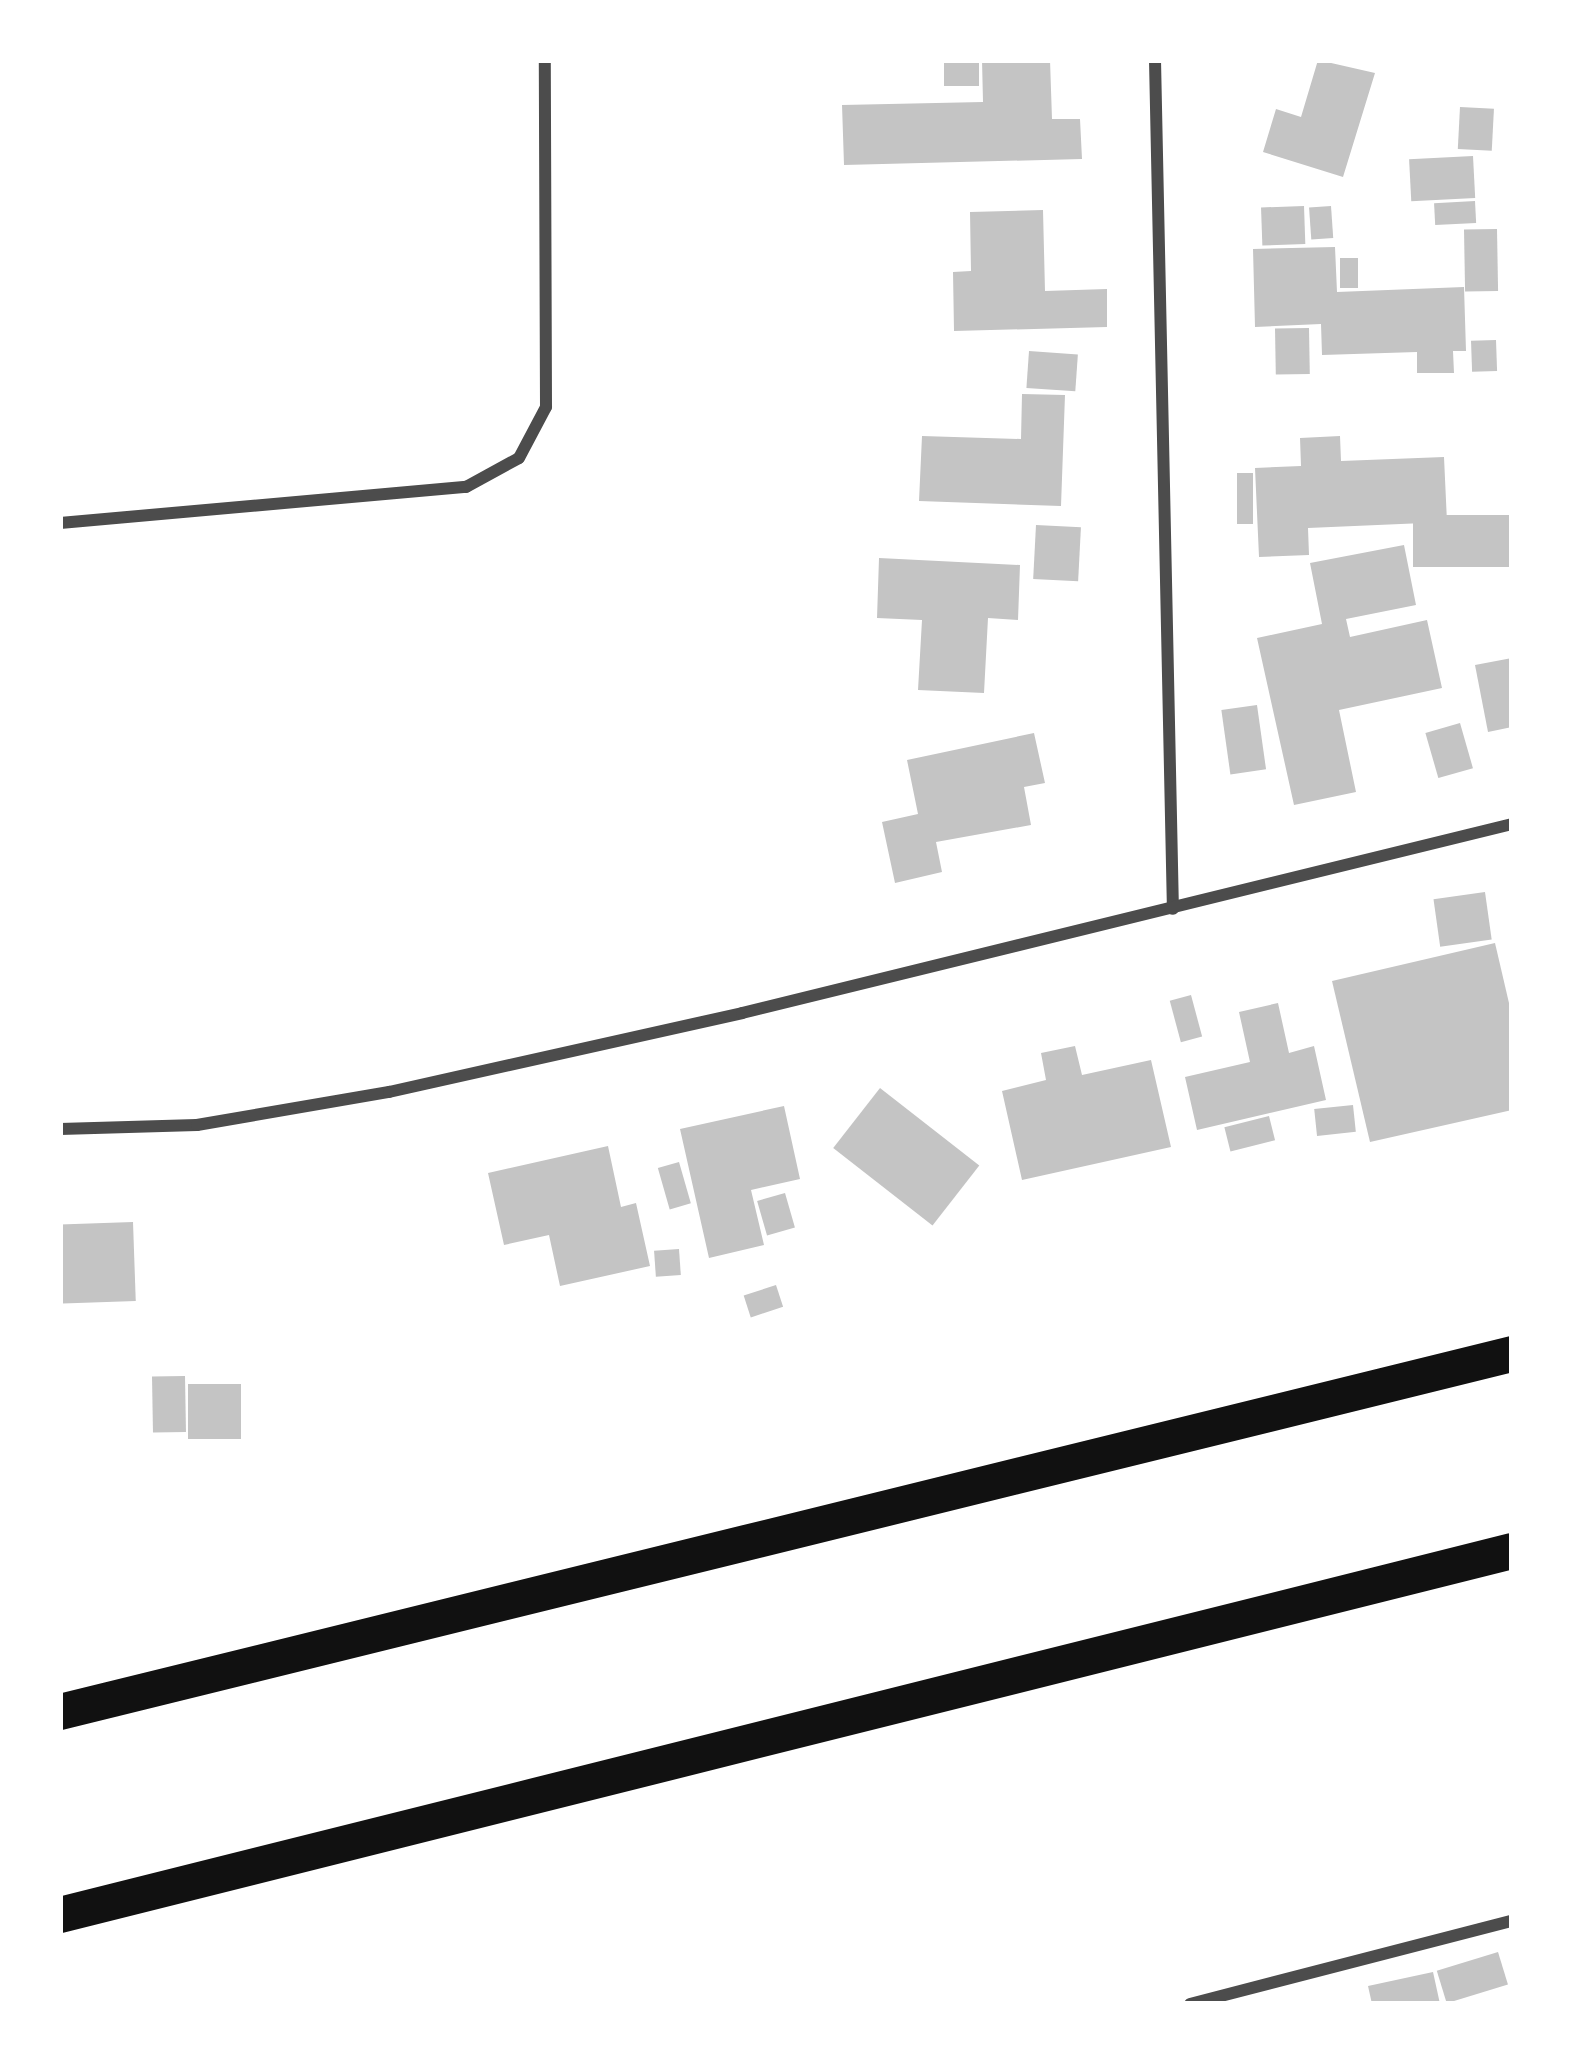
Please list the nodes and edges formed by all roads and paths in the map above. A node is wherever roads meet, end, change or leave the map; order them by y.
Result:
1 (545, 60) edge
2 (1155, 60) edge
3 (60, 523) edge
4 (1512, 824) edge
5 (1173, 909) junction
6 (60, 1129) edge
7 (1512, 1354) edge
8 (1512, 1551) edge
9 (60, 1712) edge
10 (60, 1915) edge
11 (1512, 1921) edge
12 (1190, 2004) edge

1 - 3 street
2 - 5 street
4 - 5 street
5 - 6 street
7 - 9 highway
8 - 10 highway
11 - 12 street

